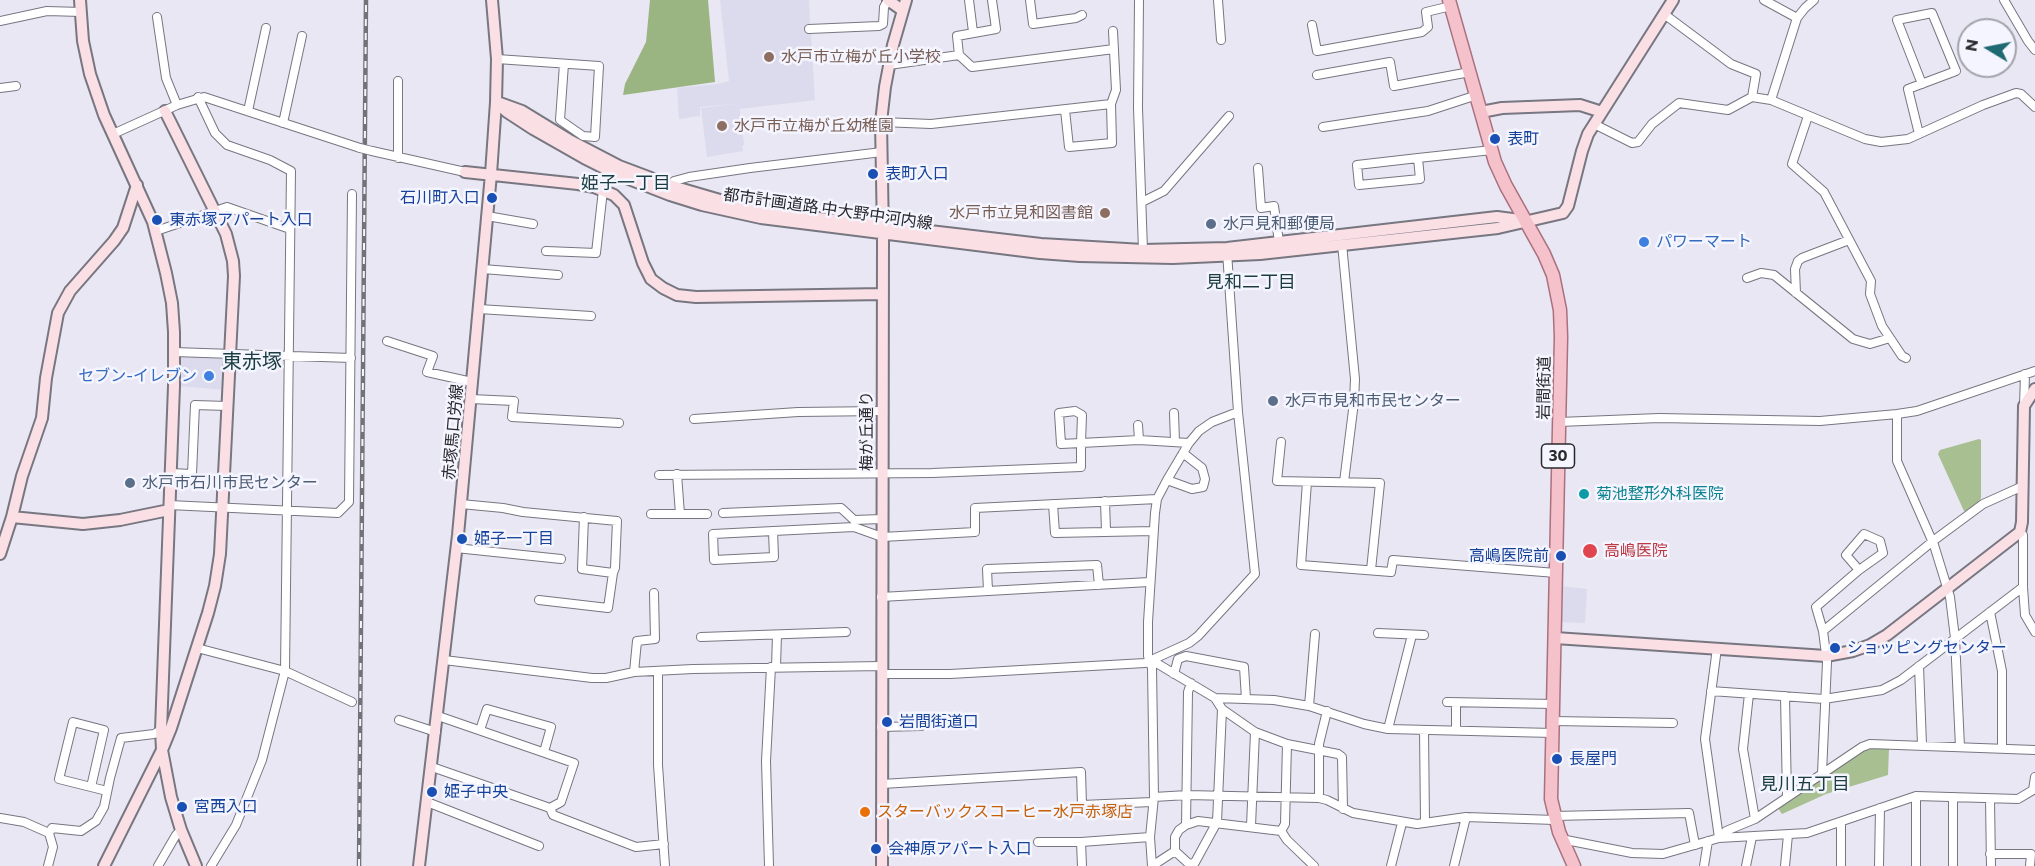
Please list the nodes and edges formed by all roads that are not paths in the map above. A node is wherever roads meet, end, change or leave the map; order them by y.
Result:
1 (492, 0) edge
2 (888, 0) edge
3 (969, 0) edge
4 (992, 0) edge
5 (1030, 0) edge
6 (1140, 0) edge
7 (1218, 0) edge
8 (1672, 0) edge
9 (1764, 0) edge
10 (1814, 0) edge
11 (2004, 0) edge
12 (1450, 3) edge
13 (904, 5) edge
14 (80, 6) edge
15 (1664, 14) junction
16 (1082, 15) dead end
17 (157, 16) dead end
18 (1797, 18) junction
19 (0, 21) edge
20 (1312, 25) dead end
21 (266, 28) dead end
22 (809, 28) dead end
23 (1113, 31) dead end
24 (973, 32) junction
25 (302, 36) dead end
26 (1221, 39) dead end
27 (1114, 50) junction
28 (2035, 50) edge
29 (959, 55) junction
30 (497, 60) junction
31 (564, 64) junction
32 (889, 64) junction
33 (1470, 72) junction
34 (1317, 75) dead end
35 (398, 81) dead end
36 (1922, 84) junction
37 (16, 86) dead end
38 (0, 88) edge
39 (1477, 95) junction
40 (198, 97) junction
41 (1752, 97) junction
42 (1772, 100) junction
43 (496, 102) junction
44 (1111, 104) junction
45 (177, 105) junction
46 (2035, 107) edge
47 (165, 111) junction
48 (248, 111) junction
49 (1065, 111) junction
50 (1481, 112) junction
51 (1602, 112) junction
52 (1229, 116) dead end
53 (1808, 116) junction
54 (882, 122) junction
55 (283, 123) junction
56 (1594, 124) junction
57 (1323, 127) dead end
58 (112, 134) junction
59 (1919, 134) junction
60 (1492, 150) junction
61 (882, 152) junction
62 (398, 158) junction
63 (1418, 158) junction
64 (1258, 168) dead end
65 (465, 172) joint
66 (491, 174) junction
67 (137, 185) junction
68 (603, 190) junction
69 (671, 190) junction
70 (352, 194) dead end
71 (1142, 202) junction
72 (215, 210) junction
73 (487, 216) junction
74 (1526, 220) junction
75 (533, 224) dead end
76 (290, 229) junction
77 (883, 230) junction
78 (156, 231) junction
79 (1850, 240) junction
80 (1279, 242) junction
81 (1342, 244) junction
82 (1143, 250) junction
83 (546, 251) dead end
84 (1227, 252) junction
85 (483, 269) junction
86 (558, 275) dead end
87 (1747, 278) dead end
88 (1796, 293) junction
89 (883, 294) junction
90 (479, 309) junction
91 (591, 316) dead end
92 (1890, 338) junction
93 (387, 341) dead end
94 (174, 352) junction
95 (230, 354) junction
96 (288, 355) junction
97 (351, 357) junction
98 (1906, 358) dead end
99 (2035, 371) edge
100 (2025, 374) junction
101 (472, 382) junction
102 (2035, 389) edge
103 (471, 399) junction
104 (227, 406) junction
105 (2024, 406) junction
106 (882, 411) junction
107 (1238, 412) junction
108 (1174, 413) dead end
109 (1898, 414) junction
110 (694, 419) dead end
111 (1559, 422) junction
112 (619, 423) dead end
113 (1138, 425) dead end
114 (1139, 440) junction
115 (1175, 442) junction
116 (1281, 442) dead end
117 (1081, 443) junction
118 (1189, 443) junction
119 (1184, 453) junction
120 (170, 473) junction
121 (659, 474) dead end
122 (677, 474) junction
123 (882, 474) junction
124 (1167, 480) junction
125 (1307, 482) junction
126 (1344, 482) junction
127 (2023, 486) junction
128 (1157, 499) junction
129 (1105, 501) junction
130 (461, 504) junction
131 (1053, 504) junction
132 (222, 507) junction
133 (169, 508) junction
134 (286, 510) junction
135 (723, 513) dead end
136 (651, 514) dead end
137 (680, 514) junction
138 (707, 514) dead end
139 (12, 517) junction
140 (584, 517) junction
141 (882, 519) junction
142 (773, 531) junction
143 (1106, 531) junction
144 (1153, 531) junction
145 (2020, 532) junction
146 (882, 537) junction
147 (1933, 542) junction
148 (456, 548) junction
149 (0, 554) edge
150 (561, 560) dead end
151 (1371, 570) junction
152 (1859, 570) junction
153 (613, 573) junction
154 (1556, 573) junction
155 (1149, 582) junction
156 (1099, 585) junction
157 (2023, 587) junction
158 (1948, 588) junction
159 (988, 591) junction
160 (654, 593) dead end
161 (881, 597) junction
162 (539, 600) dead end
163 (1990, 612) junction
164 (1823, 631) junction
165 (846, 632) dead end
166 (2035, 632) edge
167 (1378, 633) dead end
168 (1315, 634) dead end
169 (777, 635) junction
170 (1412, 635) junction
171 (1424, 635) dead end
172 (701, 638) dead end
173 (1555, 638) junction
174 (1955, 638) junction
175 (197, 648) junction
176 (1718, 648) junction
177 (1826, 656) junction
178 (444, 660) junction
179 (1150, 662) junction
180 (1918, 666) junction
181 (773, 667) junction
182 (285, 670) junction
183 (882, 670) junction
184 (658, 671) junction
185 (634, 672) junction
186 (1174, 674) junction
187 (1191, 683) junction
188 (1711, 691) junction
189 (1749, 694) junction
190 (1785, 696) junction
191 (1215, 698) junction
192 (1246, 699) junction
193 (1824, 699) junction
194 (352, 702) dead end
195 (1553, 704) junction
196 (1309, 706) junction
197 (1222, 709) junction
198 (1327, 711) junction
199 (438, 716) junction
200 (399, 720) dead end
201 (1673, 723) dead end
202 (921, 726) dead end
203 (881, 727) junction
204 (1553, 727) junction
205 (1388, 729) junction
206 (161, 730) junction
207 (480, 730) junction
208 (1424, 730) junction
209 (1456, 730) junction
210 (436, 732) junction
211 (1255, 732) junction
212 (1287, 744) junction
213 (1922, 745) junction
214 (1960, 747) junction
215 (2002, 748) junction
216 (162, 750) junction
217 (2035, 750) edge
218 (1320, 751) junction
219 (544, 752) junction
220 (432, 767) junction
221 (1822, 773) junction
222 (2035, 777) edge
223 (882, 784) junction
224 (91, 787) junction
225 (107, 791) junction
226 (1187, 795) junction
227 (1787, 796) junction
228 (1916, 796) junction
229 (1219, 797) junction
230 (1953, 797) junction
231 (1253, 798) junction
232 (1286, 798) junction
233 (1319, 798) junction
234 (1153, 799) junction
235 (1990, 799) junction
236 (427, 802) junction
237 (550, 808) junction
238 (1880, 808) junction
239 (1343, 809) junction
240 (1466, 817) junction
241 (0, 818) edge
242 (1555, 818) junction
243 (1755, 819) junction
244 (1217, 822) junction
245 (1425, 822) junction
246 (1840, 822) junction
247 (1402, 823) junction
248 (1186, 825) junction
249 (1251, 826) junction
250 (181, 830) junction
251 (1281, 831) junction
252 (49, 833) junction
253 (1788, 835) junction
254 (1150, 837) junction
255 (1752, 837) junction
256 (1719, 838) junction
257 (1561, 839) junction
258 (1038, 842) dead end
259 (1081, 842) junction
260 (1708, 842) junction
261 (664, 844) junction
262 (1695, 845) junction
263 (540, 846) dead end
264 (1174, 851) junction
265 (1990, 854) junction
266 (1193, 865) edge
267 (48, 866) edge
268 (104, 866) edge
269 (158, 866) edge
270 (196, 866) edge
271 (211, 866) edge
272 (419, 866) edge
273 (665, 866) edge
274 (769, 866) edge
275 (882, 866) edge
276 (1082, 866) edge
277 (1314, 866) edge
278 (1391, 866) edge
279 (1454, 866) edge
280 (1574, 866) edge
281 (1704, 866) edge
282 (1746, 866) edge
283 (1785, 866) edge
284 (1841, 866) edge
285 (1879, 866) edge
286 (1916, 866) edge
287 (1953, 866) edge
288 (1991, 866) edge
289 (2030, 866) edge

1 - 30 street, 赤塚馬口労線
2 - 13 street
2 - 22 street
3 - 24 street
4 - 24 street
5 - 16 street
6 - 71 street
7 - 26 street
8 - 15 street
9 - 18 street
10 - 18 street
11 - 28 street
12 - 20 street
12 - 33 main road, 岩間街道 / 30
13 - 32 street, 梅が丘通り
14 - 19 street
14 - 58 street
15 - 41 street
15 - 51 street
17 - 45 street
18 - 42 street
21 - 48 street
23 - 27 street
24 - 29 street
25 - 55 street
27 - 29 street
27 - 44 street
29 - 32 street
30 - 31 street
30 - 43 street, 赤塚馬口労線
31 - 31 street
32 - 54 street, 梅が丘通り
33 - 34 street
33 - 39 main road, 岩間街道 / 30
35 - 62 street
36 - 36 street
36 - 59 street
37 - 38 street
39 - 50 main road, 岩間街道 / 30
39 - 57 street
40 - 45 street
40 - 48 street
40 - 76 street
41 - 42 street
41 - 56 street
42 - 53 street
43 - 66 street, 赤塚馬口労線
43 - 69 street, 都市計画道路 中大野中河内線
44 - 49 street
44 - 49 street
45 - 47 street
46 - 59 street
47 - 58 street
47 - 72 street
48 - 55 street
49 - 54 street
50 - 51 street
50 - 60 main road, 岩間街道 / 30
51 - 56 street
52 - 71 street
53 - 59 street
53 - 79 street
54 - 61 street, 梅が丘通り
55 - 62 street, bridge
56 - 74 street
58 - 67 street
60 - 63 street
60 - 74 main road, 岩間街道 / 30
61 - 69 street
61 - 77 street, 梅が丘通り
62 - 65 street
63 - 63 street
64 - 80 street
65 - 66 street
66 - 68 street
66 - 73 street, 赤塚馬口労線
67 - 78 street
67 - 139 street
68 - 83 street
68 - 89 street
69 - 77 street, 都市計画道路 中大野中河内線
70 - 97 street
71 - 82 street
72 - 76 street
72 - 78 street
72 - 95 street
73 - 75 street
73 - 85 street, 赤塚馬口労線
74 - 80 street, 都市計画道路 中大野中河内線
74 - 81 street, 都市計画道路 中大野中河内線
74 - 111 main road, 岩間街道 / 30
76 - 96 street
77 - 82 street, 都市計画道路 中大野中河内線
77 - 84 street, 都市計画道路 中大野中河内線
77 - 89 street, 梅が丘通り
78 - 94 street
79 - 88 street
79 - 92 street
80 - 84 street, 都市計画道路 中大野中河内線
81 - 84 street, 都市計画道路 中大野中河内線
81 - 126 street
82 - 84 street, 都市計画道路 中大野中河内線
84 - 107 street
85 - 86 street
85 - 90 street, 赤塚馬口労線
87 - 88 street
88 - 92 street
89 - 106 street, 梅が丘通り
90 - 91 street
90 - 101 street, 赤塚馬口労線
92 - 98 street
93 - 101 street
94 - 95 street
94 - 120 street
95 - 96 street
95 - 104 street
96 - 97 street
96 - 134 street
97 - 134 street
99 - 100 street
100 - 105 street
100 - 109 street
101 - 103 street, 赤塚馬口労線
102 - 105 street
103 - 112 street
103 - 130 street, 赤塚馬口労線
104 - 120 street
104 - 132 street
105 - 127 street
106 - 110 street
106 - 123 street, 梅が丘通り
107 - 118 street
107 - 179 street
108 - 115 street
109 - 111 street
109 - 147 street
111 - 154 main road, 岩間街道 / 30
113 - 114 street
114 - 115 street
114 - 117 street
115 - 118 street
116 - 125 street
117 - 117 street
117 - 123 street
118 - 119 street
119 - 124 street
119 - 124 street
120 - 133 street
121 - 122 street
122 - 123 street
122 - 137 street
123 - 141 street, 梅が丘通り
124 - 128 street
125 - 126 street
125 - 151 street
126 - 151 street
127 - 145 street
127 - 147 street
128 - 129 street
128 - 144 street
129 - 131 street
129 - 143 street
130 - 140 street
130 - 148 street, 赤塚馬口労線
131 - 143 street
131 - 146 street
132 - 133 street
132 - 134 street
132 - 175 street
133 - 139 street
133 - 206 street
134 - 182 street
135 - 141 street
136 - 137 street
137 - 138 street
139 - 149 street
140 - 153 street
140 - 153 street
141 - 146 street, 梅が丘通り
142 - 142 street
142 - 146 street
143 - 144 street
144 - 155 street
145 - 157 street
145 - 158 street
146 - 161 street, 梅が丘通り
147 - 158 street
147 - 164 street
148 - 150 street
148 - 178 street, 赤塚馬口労線
151 - 154 street
152 - 152 street
152 - 164 street
153 - 162 street
154 - 173 main road, 岩間街道 / 30
155 - 156 street
155 - 179 street
156 - 159 street
156 - 159 street
157 - 163 street
157 - 166 street
158 - 174 street
158 - 177 street
159 - 161 street
160 - 185 street
161 - 183 street, 梅が丘通り
163 - 174 street
163 - 215 street
164 - 177 street
165 - 169 street
167 - 170 street
168 - 196 street
169 - 172 street
169 - 181 street
170 - 171 street
170 - 205 street
173 - 176 street
173 - 195 main road, 岩間街道 / 30
174 - 180 street
174 - 214 street
175 - 182 street
175 - 216 street
176 - 177 street
176 - 188 street
177 - 193 street
178 - 185 street
178 - 199 street, 赤塚馬口労線
179 - 183 street
179 - 186 street
179 - 234 street
180 - 193 street
180 - 213 street
181 - 183 street
181 - 184 street
181 - 274 street
182 - 194 street
182 - 271 street
183 - 203 street, 梅が丘通り
184 - 185 street
184 - 261 street
186 - 187 street
186 - 192 street
187 - 191 street
187 - 226 street
188 - 189 street
188 - 256 street
189 - 190 street
189 - 243 street
190 - 193 street
190 - 227 street
191 - 192 street
191 - 197 street
192 - 196 street
193 - 221 street
195 - 204 main road, 岩間街道 / 30
195 - 209 street
196 - 198 street
197 - 211 street
197 - 229 street
198 - 205 street
198 - 218 street
199 - 207 street
199 - 210 street, 赤塚馬口労線
200 - 210 street
201 - 204 street
202 - 203 street
203 - 223 street, 梅が丘通り
204 - 209 street
204 - 242 main road, 岩間街道 / 30
205 - 208 street
206 - 216 street
206 - 225 street
207 - 219 street
207 - 219 street
208 - 209 street
208 - 245 street
210 - 220 street, 赤塚馬口労線
211 - 212 street
211 - 231 street
212 - 218 street
212 - 232 street
213 - 214 street
213 - 221 street
214 - 215 street
215 - 217 street
216 - 250 street
216 - 268 street
218 - 233 street
218 - 239 street
219 - 237 street
220 - 236 street, 赤塚馬口労線
220 - 237 street
221 - 227 street
222 - 235 street
223 - 234 street
223 - 275 street, 梅が丘通り
224 - 224 street
224 - 225 street
225 - 252 street
226 - 229 street
226 - 234 street
226 - 248 street
227 - 243 street
228 - 230 street
228 - 238 street
228 - 286 street
229 - 231 street
229 - 244 street
230 - 235 street
230 - 287 street
231 - 232 street
231 - 249 street
232 - 233 street
232 - 251 street
233 - 239 street
234 - 254 street
235 - 265 street
236 - 263 street
236 - 272 street, 赤塚馬口労線
237 - 261 street
238 - 246 street
238 - 285 street
239 - 247 street
240 - 242 street
240 - 245 street
240 - 279 street
241 - 252 street
242 - 257 main road, 岩間街道 / 30
242 - 262 street
243 - 256 street
244 - 248 street
244 - 249 street
244 - 266 street
245 - 247 street
246 - 253 street
246 - 284 street
247 - 278 street
248 - 264 street
249 - 251 street
250 - 269 street
250 - 270 street
251 - 277 street
252 - 267 street
253 - 255 street
253 - 283 street
254 - 259 street
254 - 264 street
255 - 256 street
255 - 282 street
256 - 260 street
257 - 262 street
257 - 280 main road, 岩間街道 / 30
258 - 259 street
259 - 276 street
260 - 262 street
260 - 281 street
261 - 273 street
264 - 266 street
265 - 288 street
265 - 289 street

